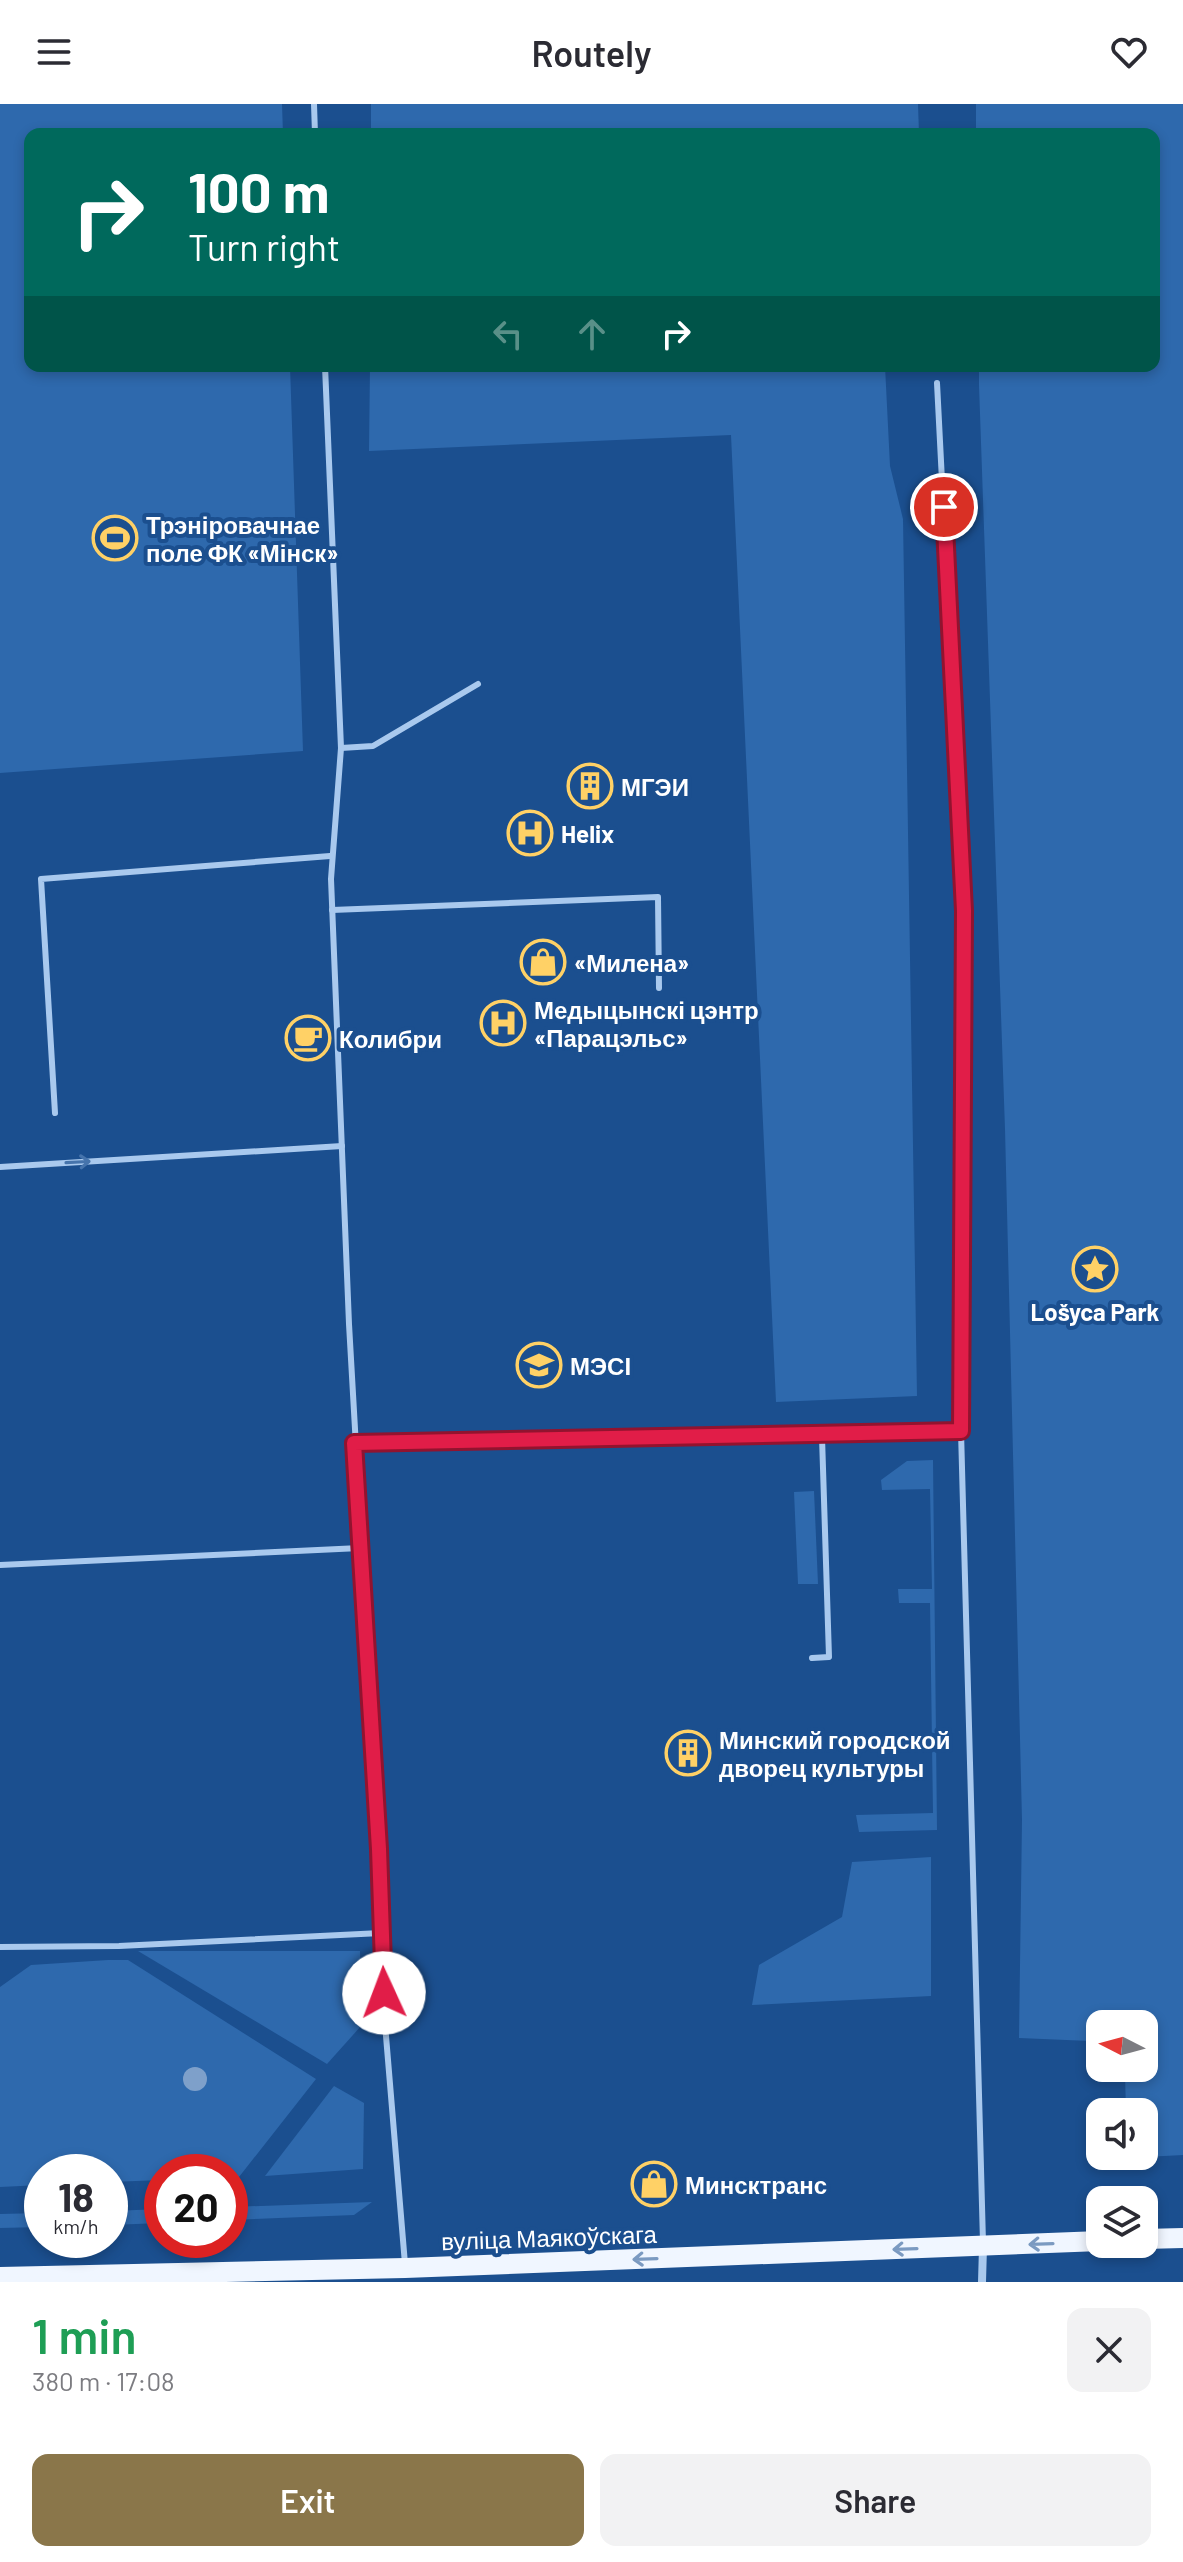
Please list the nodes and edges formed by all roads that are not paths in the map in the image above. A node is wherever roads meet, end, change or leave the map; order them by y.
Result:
1 (314, 104) edge
2 (315, 128) edge
3 (325, 372) edge
4 (937, 383) dead end
5 (478, 684) dead end
6 (341, 748) junction
7 (330, 856) junction
8 (332, 910) junction
9 (659, 988) dead end
10 (55, 1113) dead end
11 (342, 1146) junction
12 (0, 1167) edge
13 (961, 1431) junction
14 (822, 1437) junction
15 (354, 1443) junction
16 (360, 1548) junction
17 (0, 1565) edge
18 (812, 1658) dead end
19 (381, 1933) junction
20 (0, 1947) edge
21 (1183, 2238) edge
22 (1158, 2239) edge
23 (1086, 2242) edge
24 (983, 2246) junction
25 (405, 2268) junction
26 (0, 2277) edge
27 (982, 2282) edge

1 - 2 lane
3 - 6 lane
4 - 13 lane
5 - 6 lane
6 - 7 lane
7 - 8 lane
7 - 10 lane
8 - 9 lane
8 - 11 lane
12 -> 11 lane
11 - 15 lane
13 - 14 lane
13 - 24 lane
14 - 15 lane
14 - 18 lane
15 - 16 lane
16 - 17 lane
16 - 19 lane
19 - 20 lane
19 - 25 lane
21 - 22 main road
23 -> 24 main road, вуліца Маякоўскага
24 -> 25 main road, вуліца Маякоўскага
24 - 27 street
25 - 26 main road, вуліца Маякоўскага

